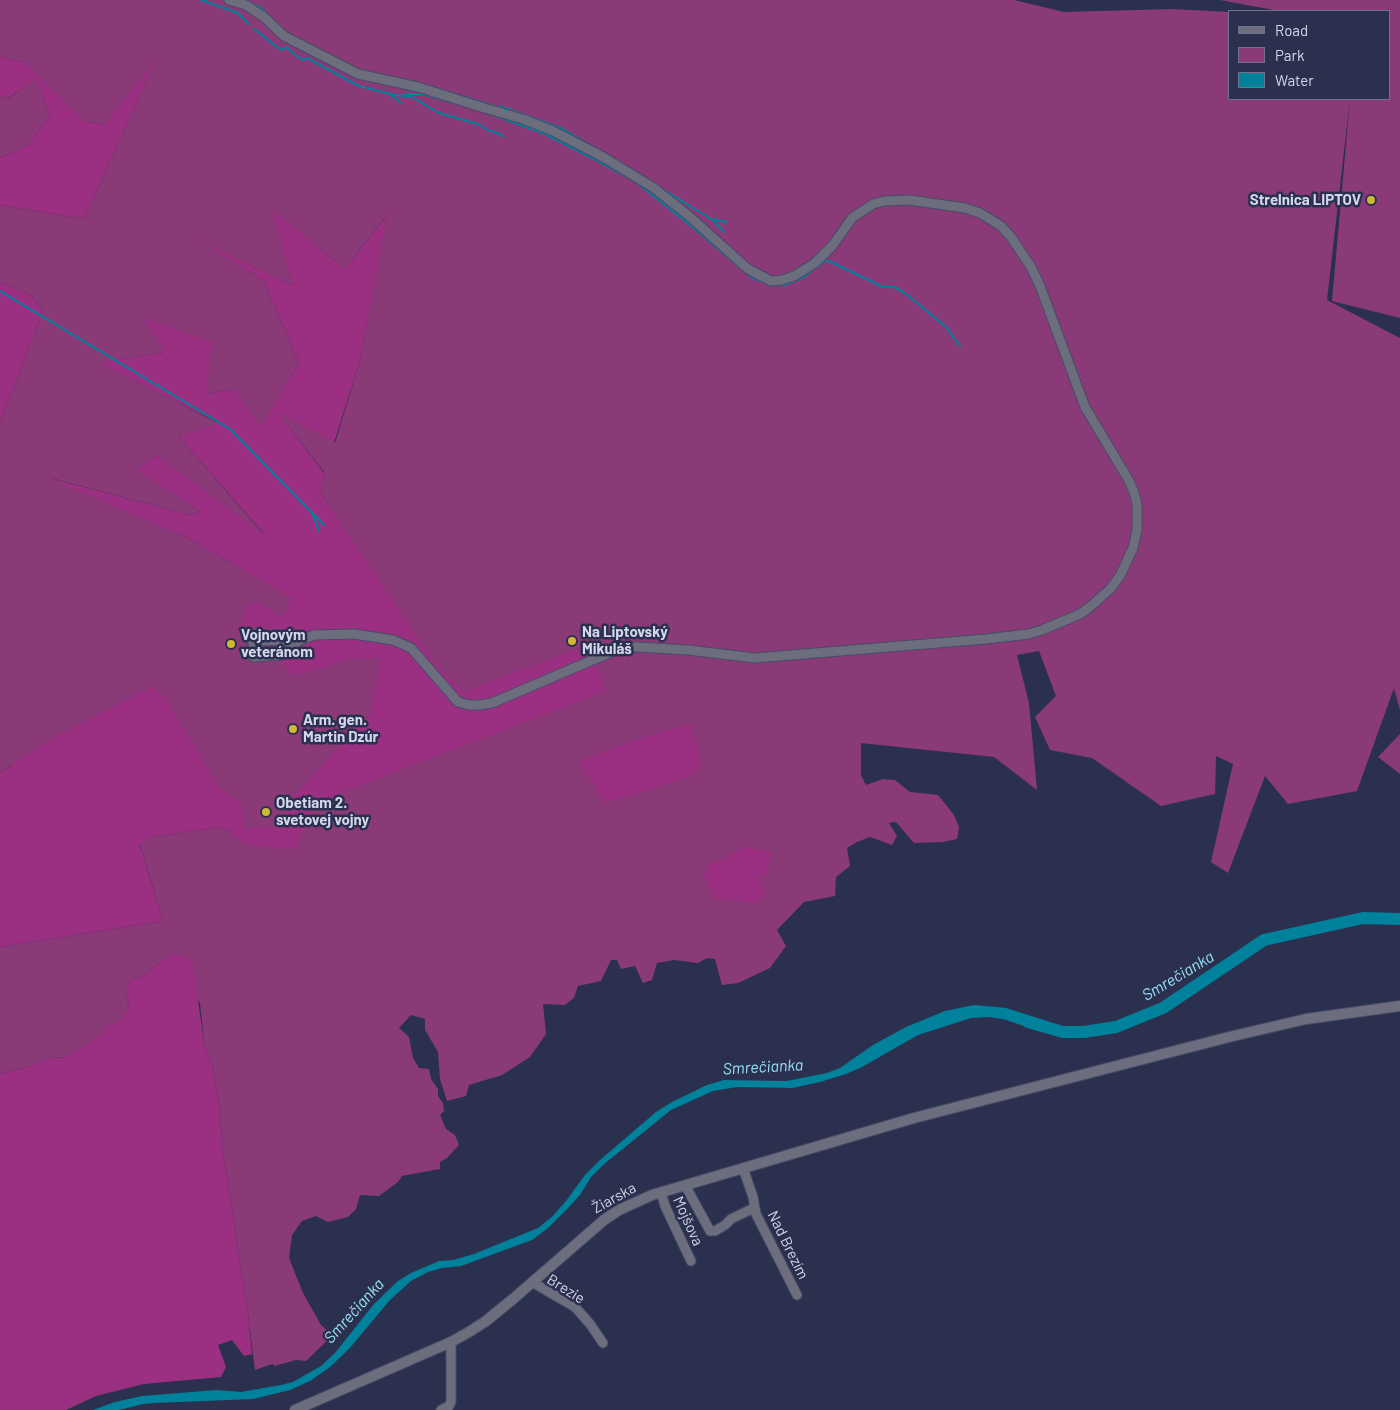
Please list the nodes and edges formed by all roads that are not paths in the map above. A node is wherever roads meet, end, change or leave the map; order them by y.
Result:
1 (229, 0) edge
2 (300, 640) junction
3 (1400, 1006) edge
4 (743, 1168) junction
5 (684, 1185) junction
6 (661, 1192) junction
7 (754, 1208) junction
8 (691, 1261) dead end
9 (532, 1282) junction
10 (797, 1295) dead end
11 (451, 1342) junction
12 (603, 1343) dead end
13 (445, 1408) edge
14 (296, 1410) edge

1 - 2 street
2 - 2 street
3 - 4 street, Žiarska
4 - 5 street, Žiarska
4 - 7 street, Nad Brezím
5 - 6 street, Žiarska
5 - 7 street, Nad Brezím
6 - 8 street, Mojšova
6 - 9 street, Žiarska
7 - 10 street, Nad Brezím
9 - 11 street, Žiarska
9 - 12 street, Brezie
11 - 13 street
11 - 14 street, Žiarska

